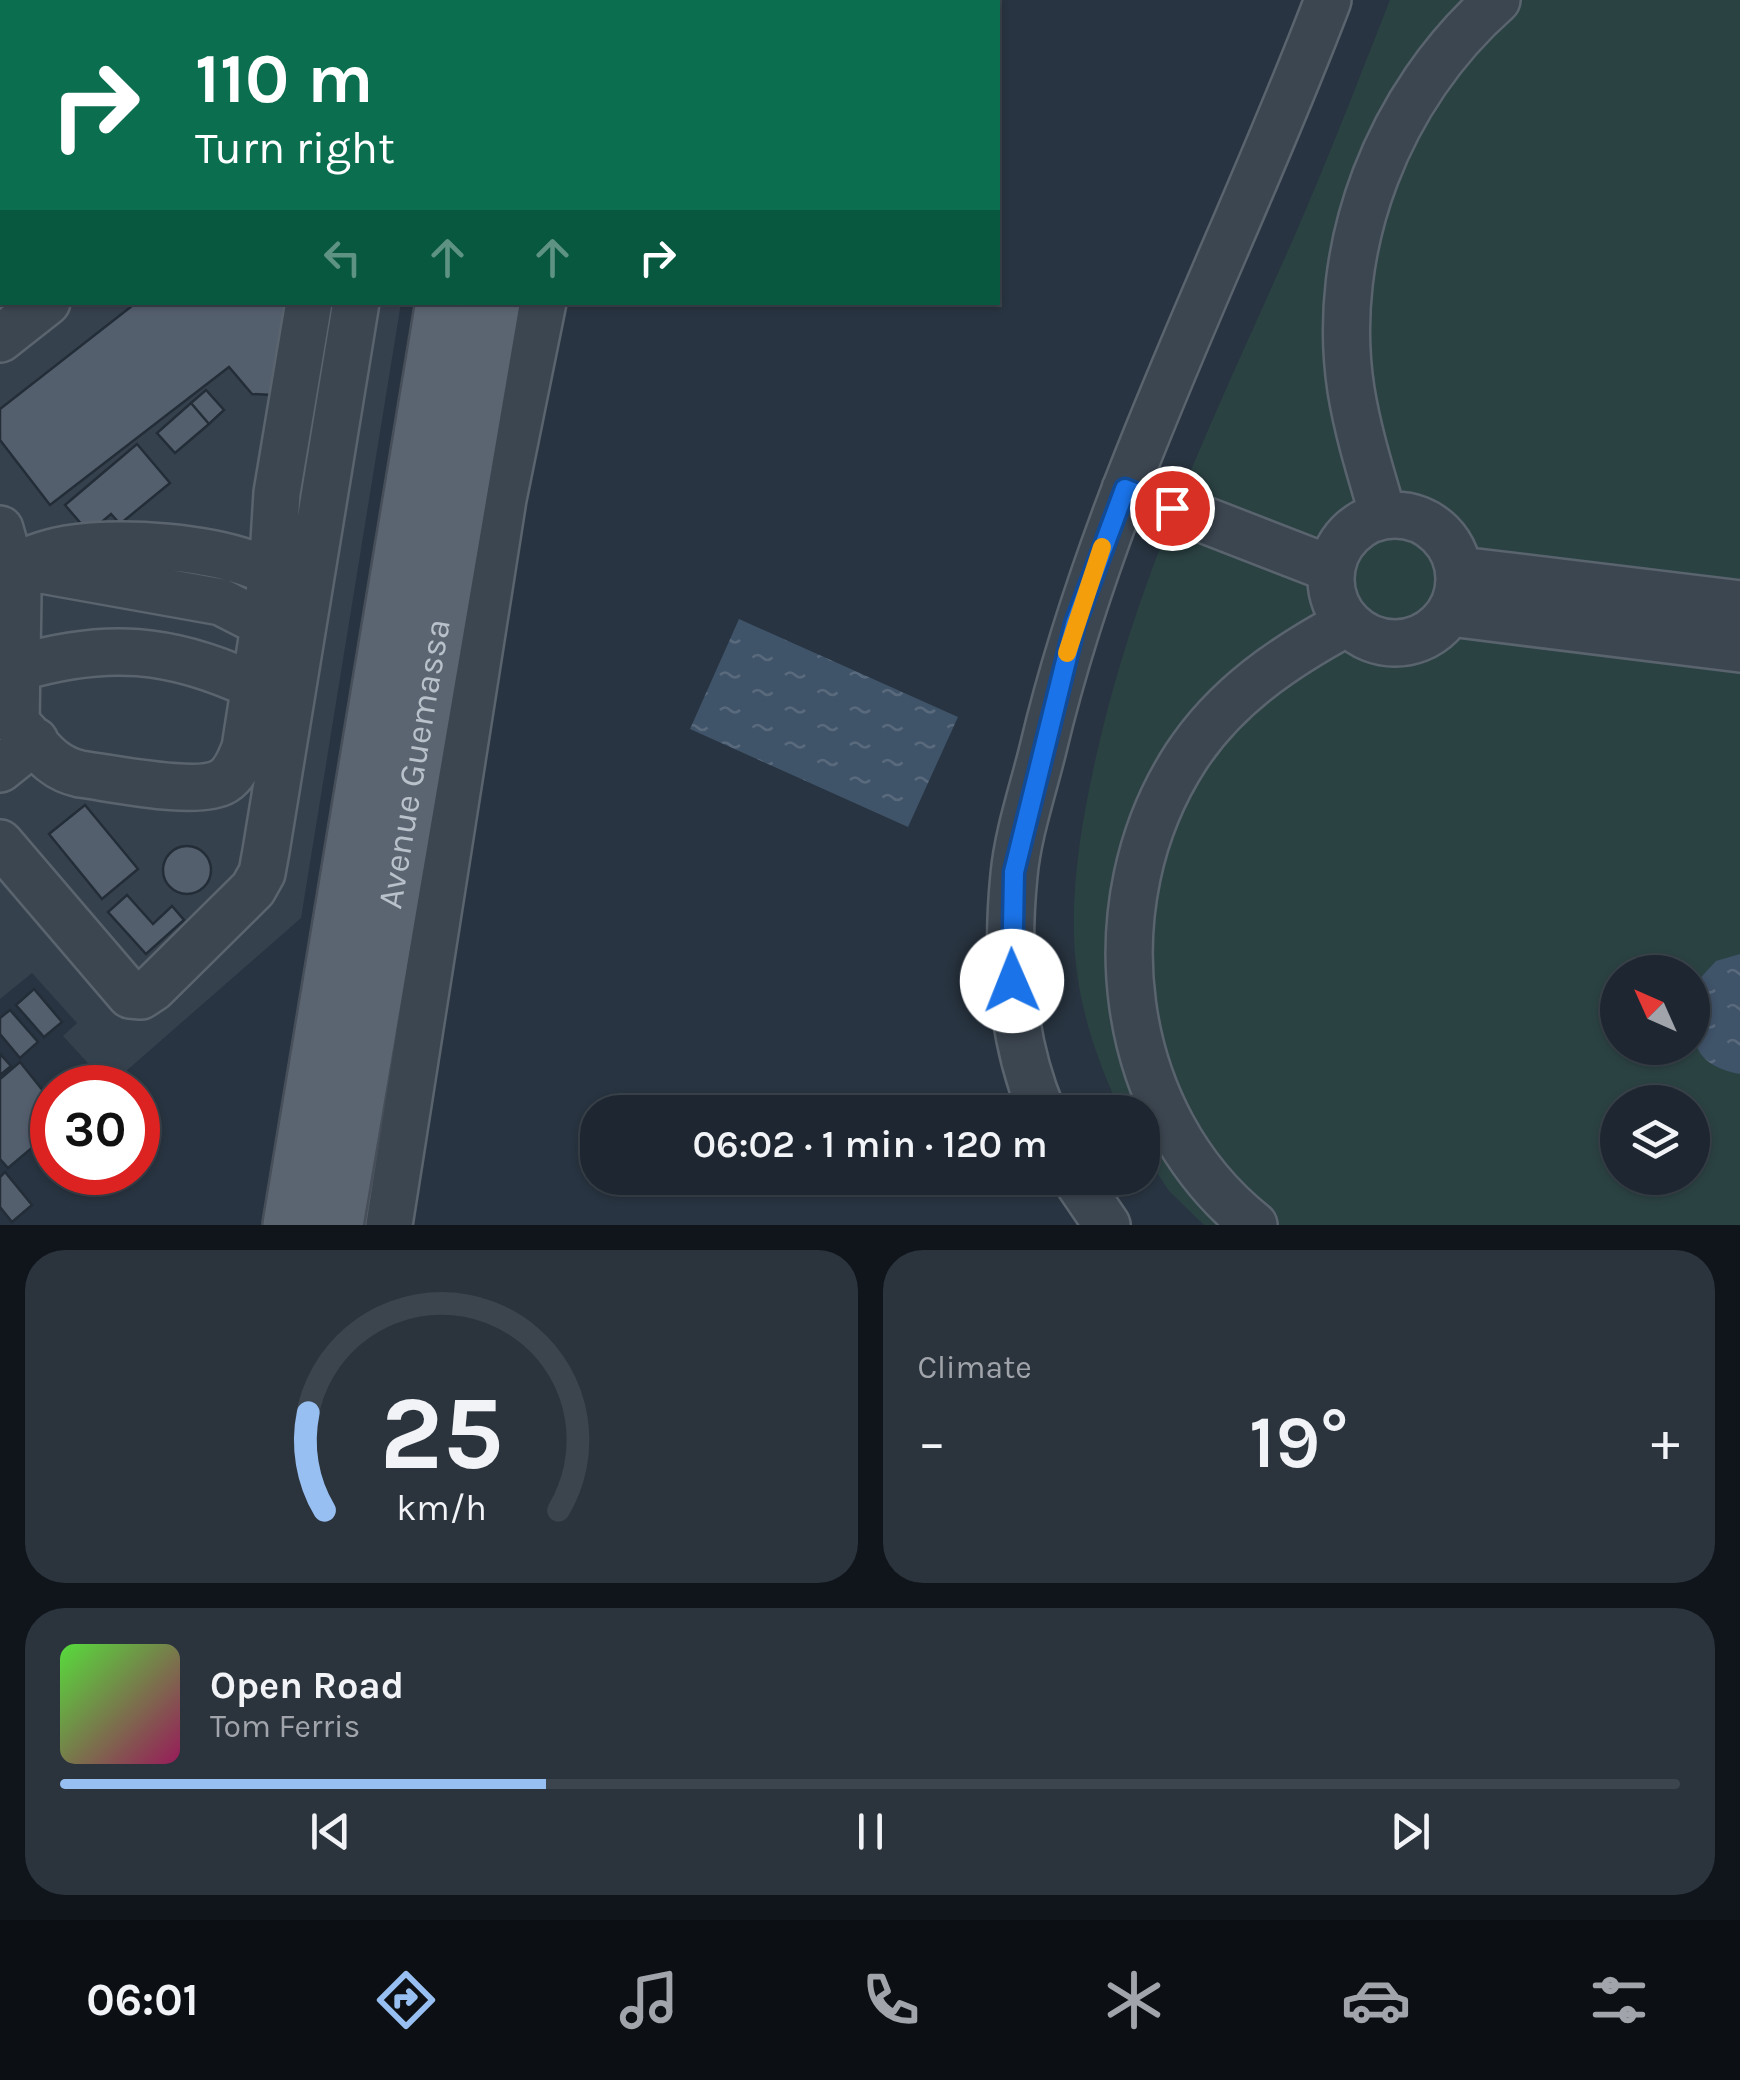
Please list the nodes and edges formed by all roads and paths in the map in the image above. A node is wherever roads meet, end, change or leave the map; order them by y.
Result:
1 (1328, 0) edge
2 (1497, 0) edge
3 (42, 305) edge
4 (308, 305) edge
5 (355, 305) edge
6 (444, 305) edge
7 (491, 305) edge
8 (542, 305) edge
9 (0, 340) edge
10 (1132, 475) junction
11 (1382, 515) junction
12 (6, 548) edge
13 (1335, 557) junction
14 (1460, 570) junction
15 (272, 574) junction
16 (1740, 604) edge
17 (1450, 614) junction
18 (1347, 623) junction
19 (264, 624) junction
20 (1740, 650) edge
21 (18, 668) junction
22 (266, 698) junction
23 (35, 742) junction
24 (0, 769) edge
25 (9, 872) edge
26 (1036, 1095) edge
27 (1087, 1195) edge
28 (295, 1205) edge
29 (260, 1225) edge
30 (335, 1225) edge
31 (390, 1225) edge
32 (1107, 1225) edge
33 (1254, 1225) edge

1 - 10 street
2 - 11 street
3 - 9 street
4 - 15 street
5 - 22 street
6 - 28 main road, Avenue Guemassa
7 - 30 main road, Avenue Guemassa
8 - 31 street, Avenue Guemassa
10 - 13 street
10 - 26 street
11 - 13 street
11 - 14 street
12 - 15 street
12 - 19 street
12 - 21 street
13 - 18 street
14 - 16 street
14 - 17 street
15 - 19 street
17 - 18 street
17 - 20 street
18 - 33 street
19 - 22 street
21 - 22 street
21 - 23 street
22 - 23 street
22 - 25 street
23 - 24 street
27 - 32 street
28 - 29 street

